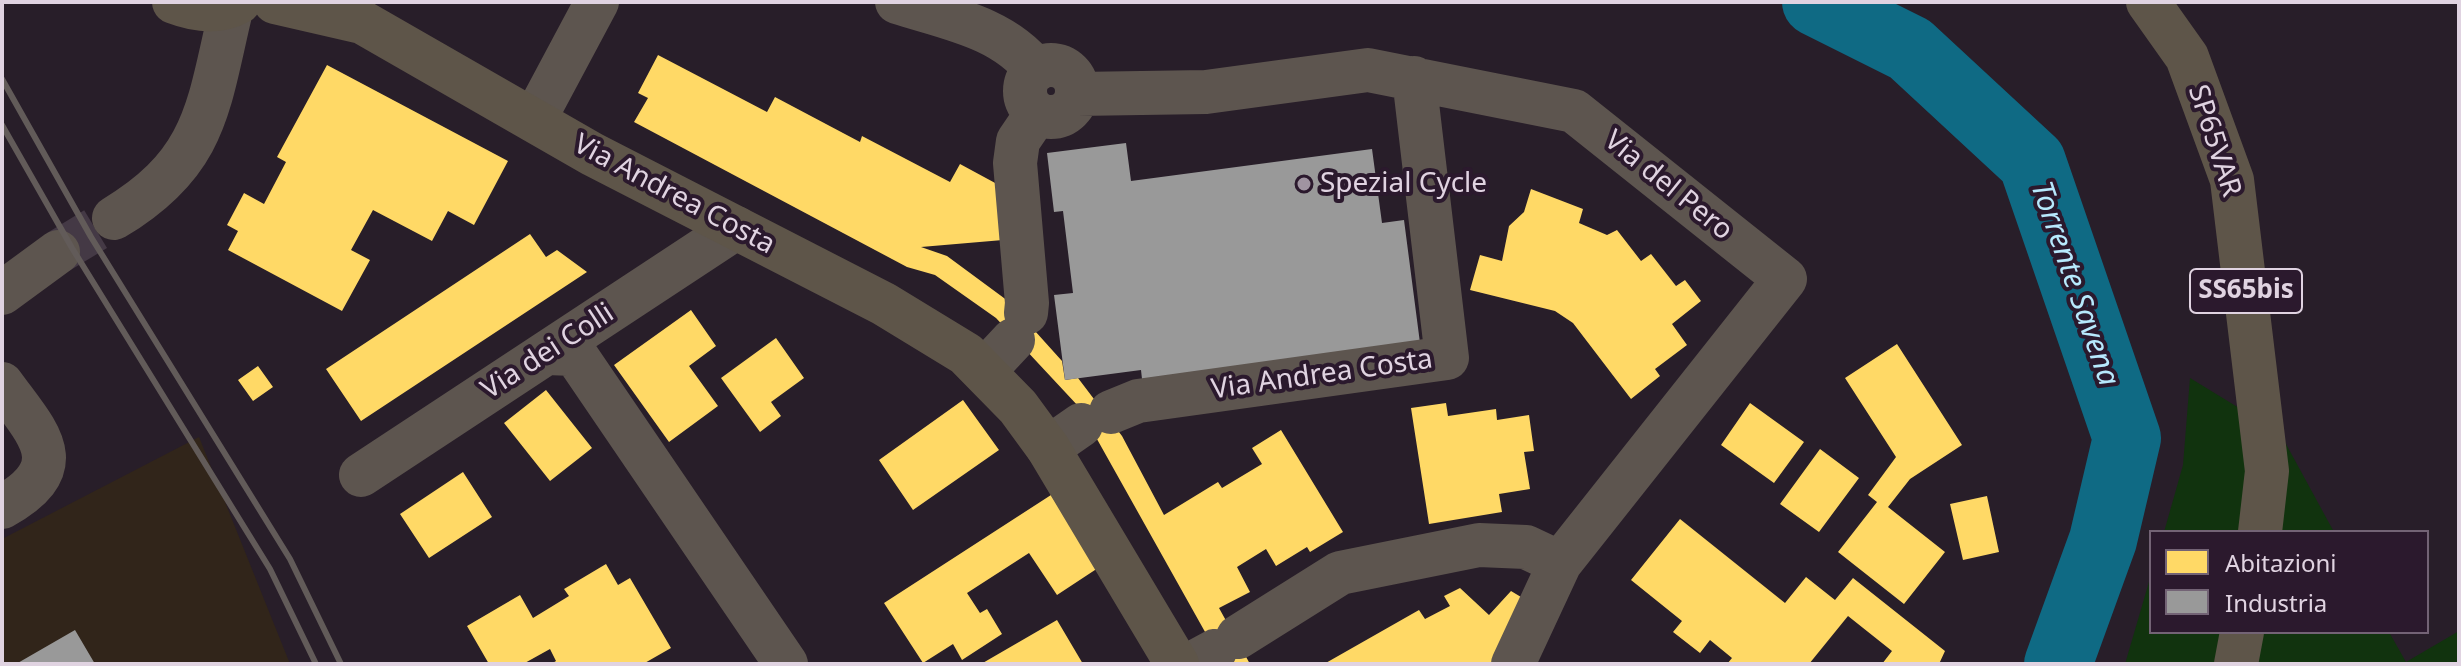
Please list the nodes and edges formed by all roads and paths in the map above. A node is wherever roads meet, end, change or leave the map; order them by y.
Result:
1 (174, 2) edge
2 (275, 2) edge
3 (897, 2) edge
4 (2148, 2) edge
5 (236, 4) edge
6 (350, 12) edge
7 (589, 18) edge
8 (1036, 70) junction
9 (1414, 78) junction
10 (1077, 94) junction
11 (1037, 113) junction
12 (534, 120) junction
13 (114, 218) tunnel mouth
14 (736, 228) junction
15 (58, 252) tunnel mouth
16 (2, 293) edge
17 (546, 353) junction
18 (984, 371) junction
19 (2, 384) edge
20 (1080, 428) junction
21 (361, 475) dead end
22 (2, 507) edge
23 (2260, 530) edge
24 (1560, 563) junction
25 (2242, 634) edge
26 (1205, 654) edge
27 (770, 659) edge
28 (1513, 664) edge
29 (2236, 664) edge

1 - 5 main road
2 - 6 main road, Via Andrea Costa
3 - 8 street
4 - 23 main road, SP65VAR / SS65bis
5 - 13 street
6 - 12 main road, Via Andrea Costa
7 - 12 street
8 - 10 street
8 - 11 street
9 - 10 street, Via del Pero
9 - 20 street, Via Andrea Costa
9 - 24 street, Via del Pero
10 - 11 street
11 - 18 street
12 - 14 main road, Via Andrea Costa
14 - 17 street, Via dei Colli
14 - 18 main road, Via Andrea Costa
15 - 16 street
17 - 21 street, Via dei Colli
17 - 27 street
18 - 20 main road, Via Andrea Costa
19 - 22 street
20 - 26 main road, Via Andrea Costa
24 - 26 street, Via Andrea Costa
24 - 28 street, Via del Pero
25 - 29 main road

